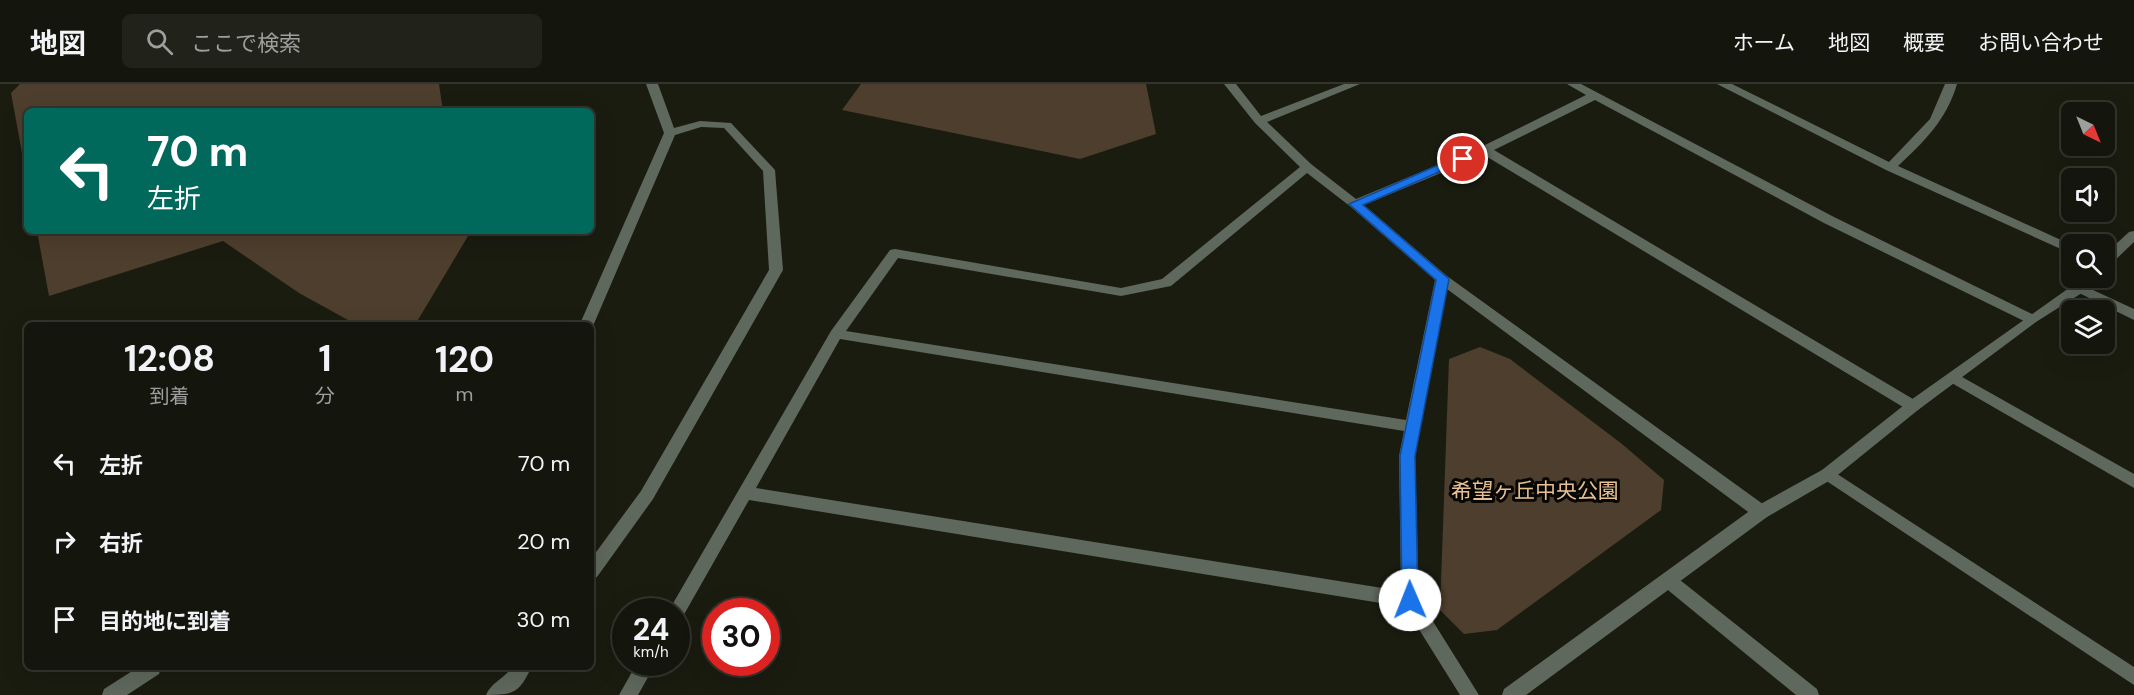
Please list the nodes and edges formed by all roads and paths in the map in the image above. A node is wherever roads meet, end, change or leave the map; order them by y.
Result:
1 (652, 84) edge
2 (1230, 84) edge
3 (1354, 84) edge
4 (1573, 84) edge
5 (1723, 84) edge
6 (1951, 84) edge
7 (1596, 95) junction
8 (1259, 121) junction
9 (670, 133) junction
10 (1485, 150) junction
11 (1306, 167) junction
12 (1890, 167) junction
13 (1355, 204) junction
14 (2134, 236) edge
15 (2061, 245) edge
16 (2115, 253) edge
17 (1442, 279) junction
18 (2078, 288) edge
19 (2093, 288) edge
20 (2134, 315) edge
21 (2031, 319) junction
22 (588, 322) edge
23 (836, 334) junction
24 (1954, 378) junction
25 (1913, 406) junction
26 (1414, 427) junction
27 (1828, 474) junction
28 (2134, 482) edge
29 (747, 493) junction
30 (1761, 512) junction
31 (594, 568) edge
32 (1668, 581) junction
33 (685, 598) edge
34 (1410, 600) junction
35 (149, 670) edge
36 (521, 670) edge
37 (639, 676) edge
38 (2134, 677) edge
39 (111, 695) edge
40 (495, 695) edge
41 (628, 695) edge
42 (1470, 695) edge
43 (1511, 695) edge
44 (1810, 695) edge

1 - 9 street
2 - 8 street
3 - 8 street
4 - 7 street
5 - 12 street
6 - 12 street
7 - 10 street
7 - 21 street
8 - 11 street
9 - 22 street
9 - 31 street
10 - 13 street
10 - 25 street
11 - 13 street
11 - 23 street
12 - 15 street
13 - 17 street
14 - 16 street
17 - 26 street
17 - 30 street
18 - 21 street
19 - 20 street
21 - 24 street
23 - 26 street
23 - 29 street
24 - 25 street
24 - 28 street
25 - 27 street
26 - 34 street
27 - 30 street
27 - 38 street
29 - 33 street
29 - 34 street
30 - 32 street
32 - 43 street
32 - 44 street
34 - 42 street
35 - 39 street
36 - 40 street
37 - 41 street

